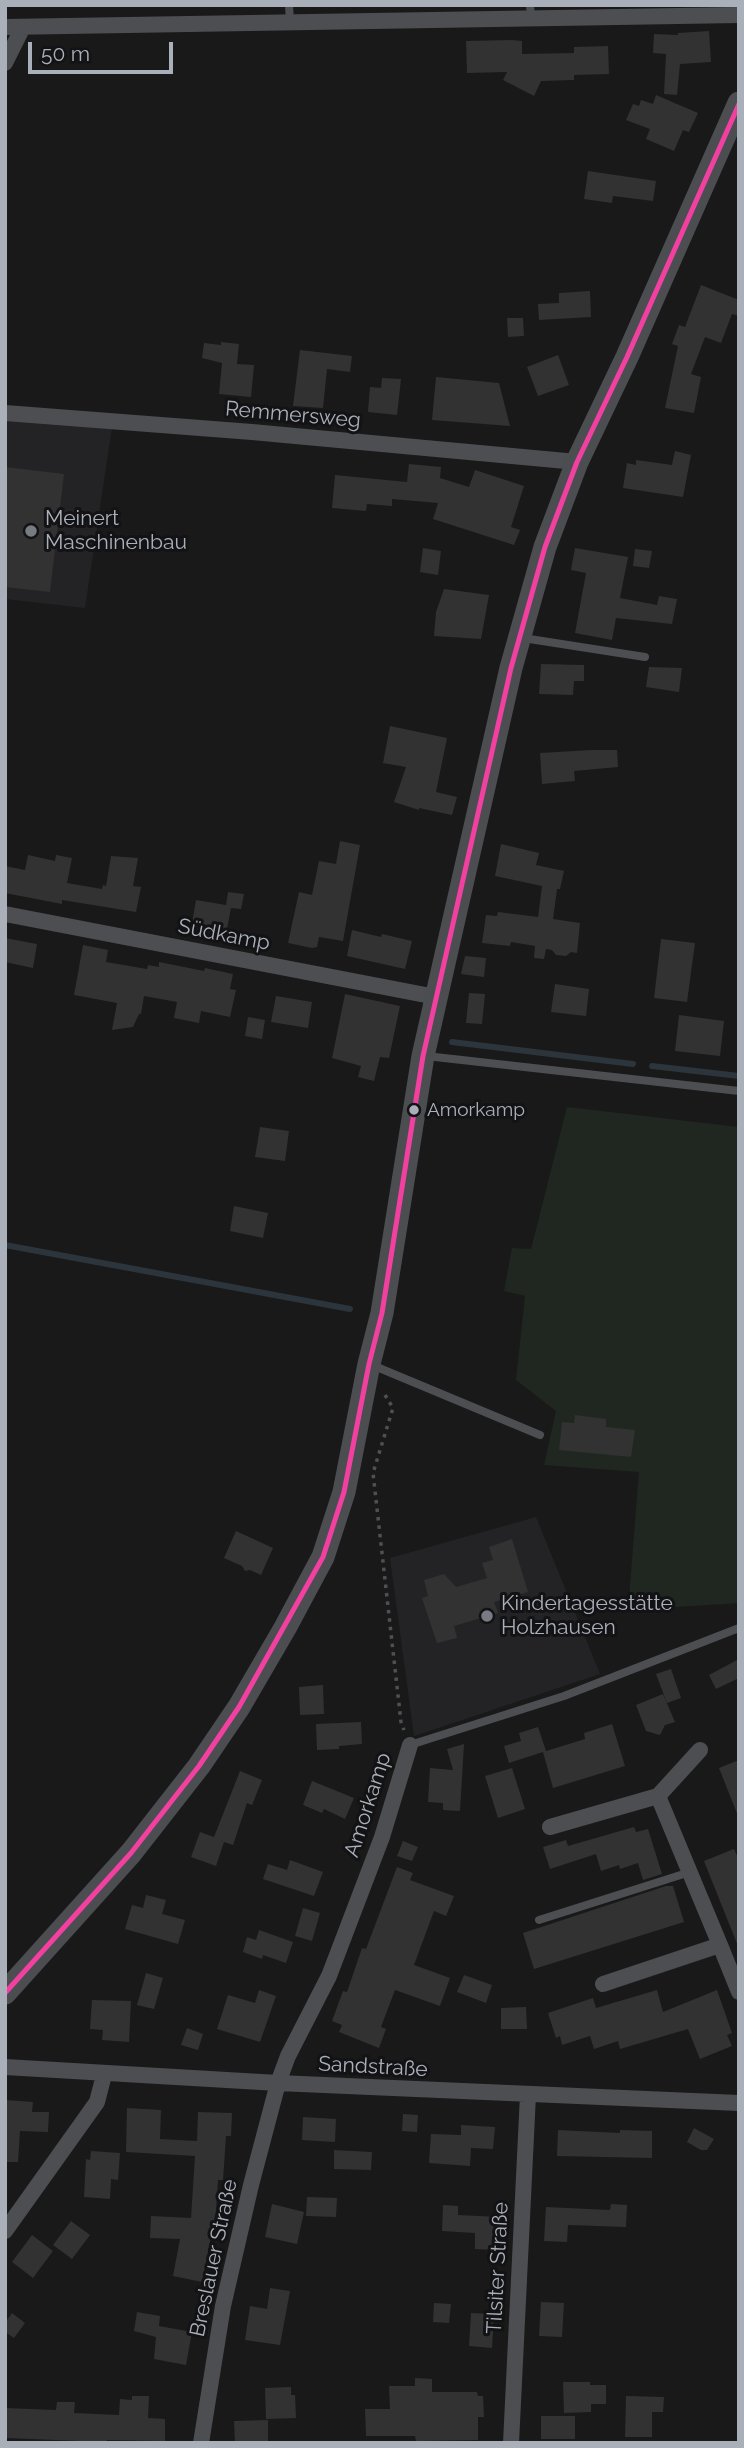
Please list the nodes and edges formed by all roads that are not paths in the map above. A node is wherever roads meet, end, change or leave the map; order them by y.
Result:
1 (289, 5) edge
2 (530, 11) edge
3 (739, 15) edge
4 (290, 22) junction
5 (5, 27) edge
6 (23, 27) junction
7 (5, 63) edge
8 (739, 103) edge
9 (5, 412) edge
10 (577, 462) junction
11 (520, 638) junction
12 (645, 657) dead end
13 (5, 914) edge
14 (436, 997) junction
15 (423, 1056) junction
16 (739, 1091) edge
17 (368, 1371) junction
18 (540, 1435) dead end
19 (739, 1628) edge
20 (410, 1745) joint
21 (700, 1750) dead end
22 (658, 1796) junction
23 (550, 1827) dead end
24 (690, 1872) junction
25 (538, 1920) dead end
26 (720, 1945) junction
27 (603, 1984) dead end
28 (739, 1992) edge
29 (5, 1993) edge
30 (5, 2067) edge
31 (104, 2075) junction
32 (278, 2083) junction
33 (528, 2095) junction
34 (739, 2103) edge
35 (5, 2231) edge
36 (201, 2443) edge
37 (511, 2443) edge

1 - 4 lane
2 - 3 street
2 - 4 street
4 - 6 street
5 - 6 street
6 - 7 street
8 - 10 street
9 - 10 street, Remmersweg
10 - 11 street
11 - 12 lane
11 - 14 street
13 - 14 street, Südkamp
14 - 15 street
15 - 16 lane
15 - 17 street
17 - 18 lane
17 - 29 street
19 - 20 lane, Amorkamp
20 - 32 street, Amorkamp
21 - 22 street
22 - 23 street
22 - 24 street
24 - 25 lane
24 - 26 street
26 - 27 street
26 - 28 street
30 - 31 street, Sandstraße
31 - 32 street, Sandstraße
31 - 35 street
32 - 33 street, Sandstraße
32 - 36 street, Breslauer Straße
33 - 34 street, Sandstraße
33 - 37 street, Tilsiter Straße

